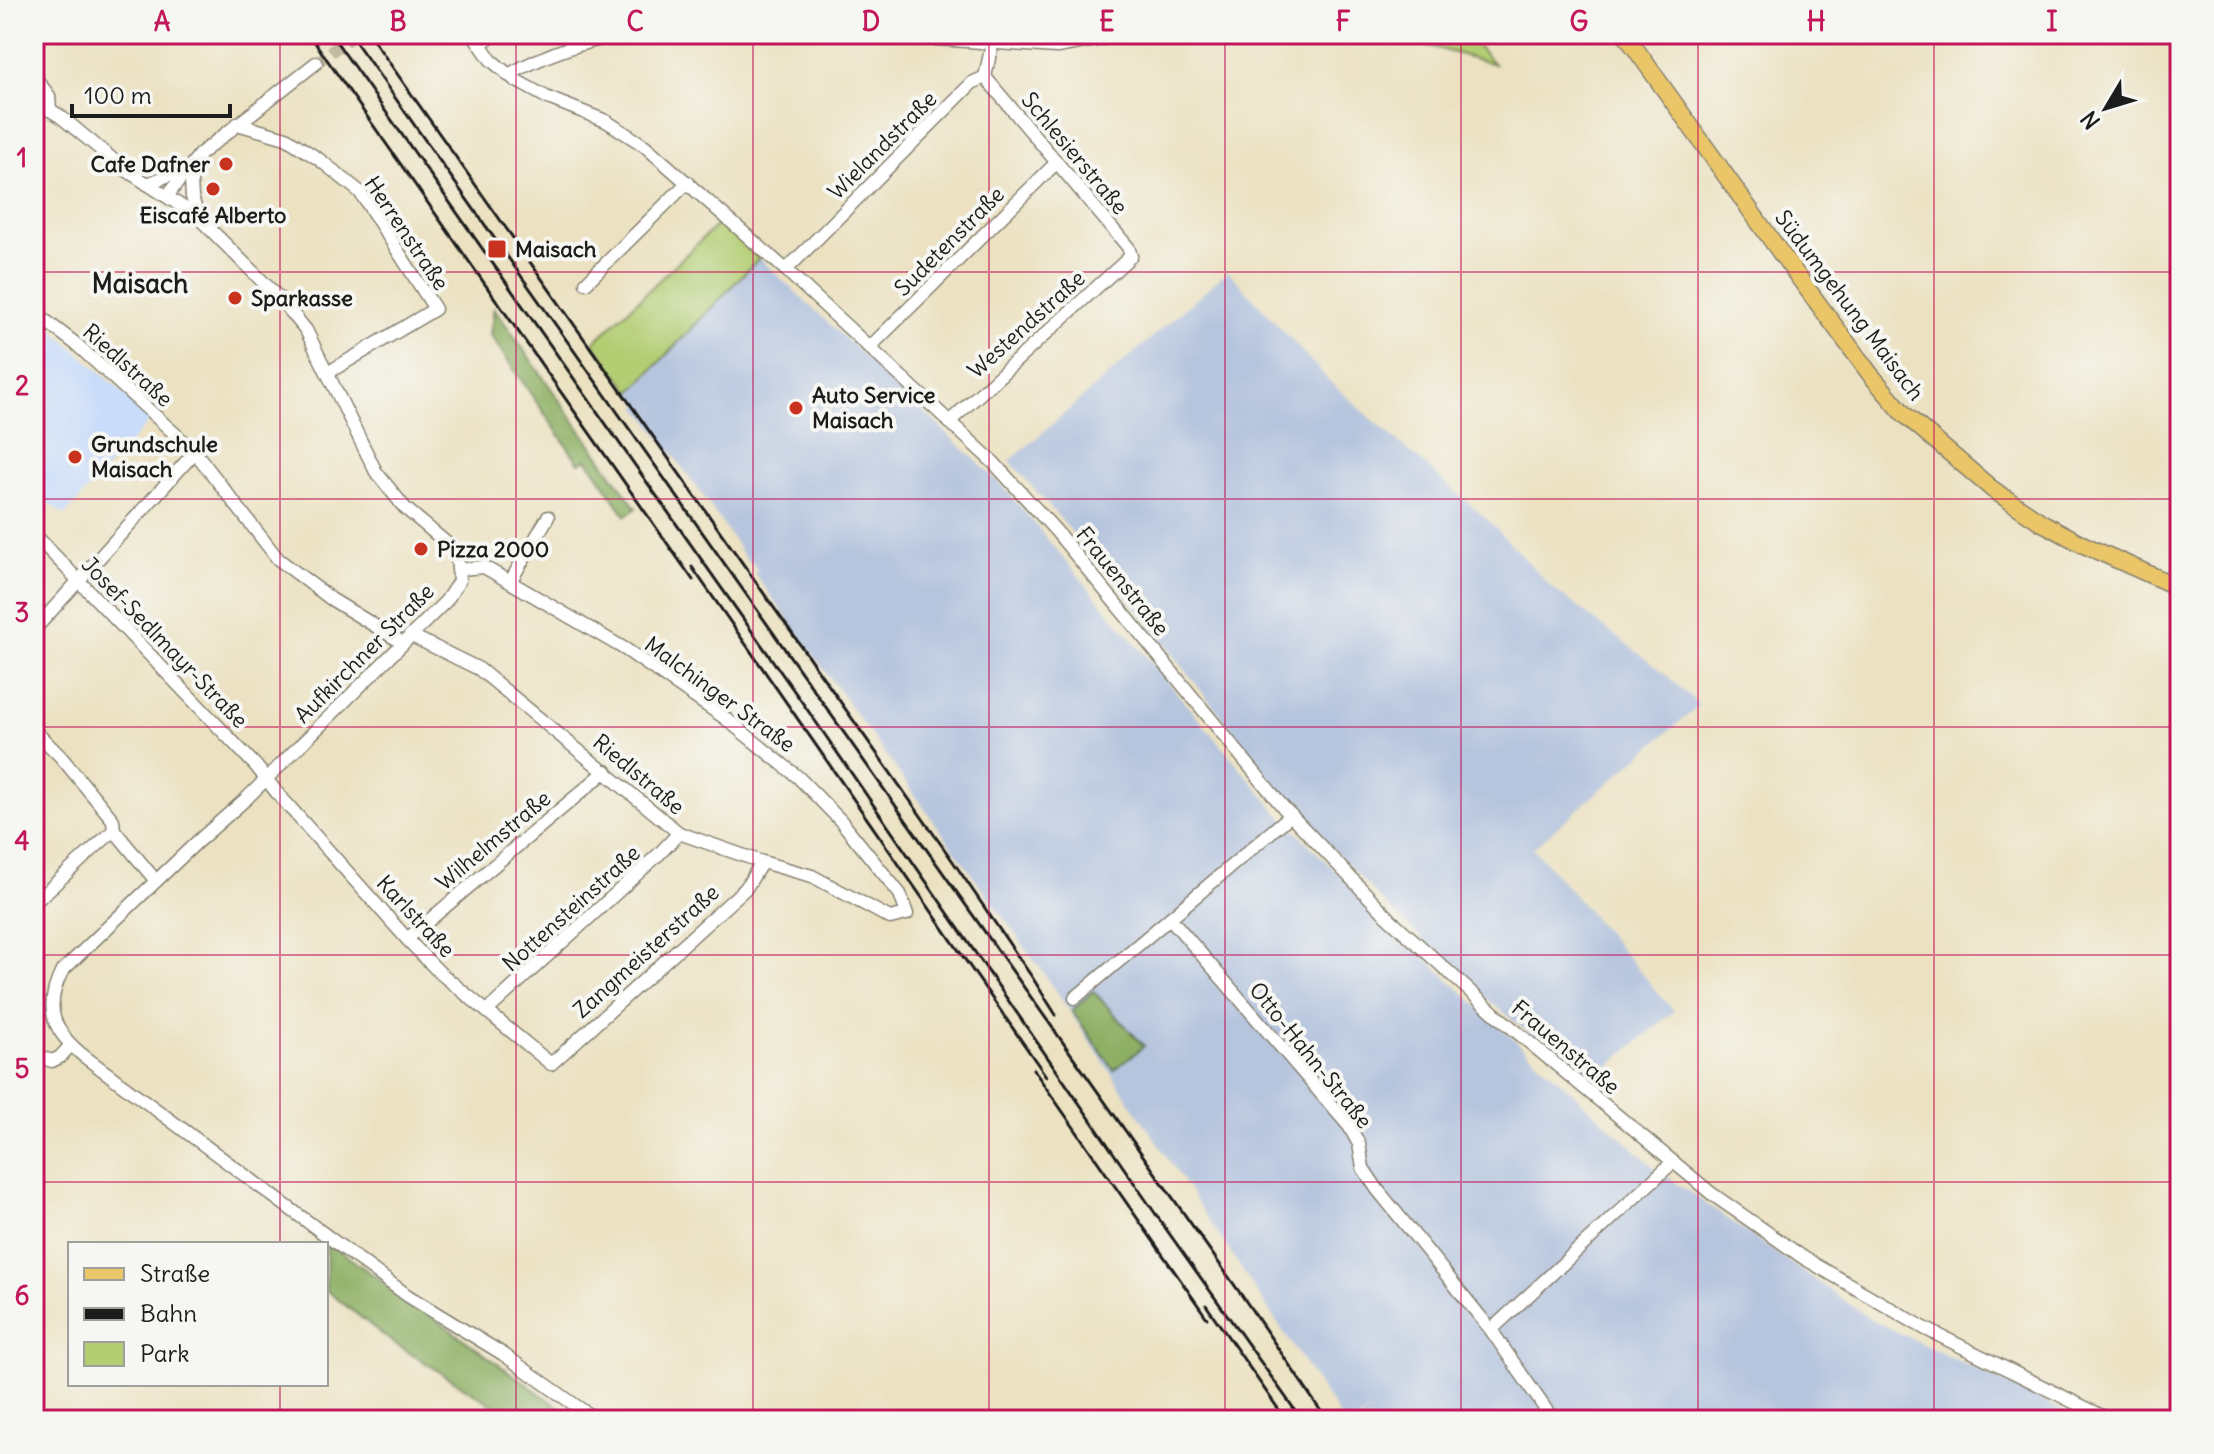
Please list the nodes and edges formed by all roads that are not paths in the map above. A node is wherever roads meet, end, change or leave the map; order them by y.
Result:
1 (494, 34) edge
2 (628, 34) edge
3 (859, 34) edge
4 (1625, 34) edge
5 (1122, 35) edge
6 (477, 39) edge
7 (992, 44) junction
8 (316, 63) tunnel mouth
9 (508, 75) junction
10 (34, 76) edge
11 (985, 77) junction
12 (34, 107) edge
13 (50, 110) junction
14 (237, 124) junction
15 (1056, 163) junction
16 (190, 166) junction
17 (190, 181) junction
18 (688, 182) junction
19 (147, 184) junction
20 (170, 198) junction
21 (198, 217) junction
22 (1131, 256) joint
23 (786, 270) junction
24 (586, 283) dead end
25 (34, 312) edge
26 (869, 348) junction
27 (329, 372) junction
28 (949, 422) junction
29 (195, 452) junction
30 (548, 517) dead end
31 (34, 534) edge
32 (460, 569) junction
33 (79, 582) junction
34 (510, 582) junction
35 (2180, 588) edge
36 (34, 630) edge
37 (407, 639) junction
38 (34, 730) edge
39 (606, 771) junction
40 (267, 779) junction
41 (1291, 815) junction
42 (114, 830) junction
43 (679, 833) junction
44 (762, 862) junction
45 (156, 881) junction
46 (34, 903) edge
47 (907, 914) joint
48 (1170, 918) junction
49 (407, 939) junction
50 (1075, 998) dead end
51 (488, 1010) junction
52 (70, 1046) junction
53 (34, 1055) edge
54 (551, 1064) joint
55 (1673, 1162) junction
56 (1491, 1330) junction
57 (1550, 1416) edge
58 (596, 1420) edge
59 (1535, 1420) edge
60 (2110, 1420) edge

1 - 6 street
2 - 9 street
3 - 7 street
4 - 35 main road, Südumgehung Maisach
5 - 7 street
6 - 9 street, Frauenstraße
7 - 11 street
8 - 14 street
9 - 18 street, Frauenstraße
10 - 13 street
11 - 15 street, Schlesierstraße
11 - 23 street, Wielandstraße
12 - 13 street
13 - 19 street
14 - 16 street
14 - 27 street, Herrenstraße
15 - 22 street, Schlesierstraße
15 - 26 street, Sudetenstraße
16 - 17 street
16 - 19 street
16 - 20 street
17 - 20 street
17 - 21 street
18 - 23 street, Frauenstraße
18 - 24 street
19 - 20 street
20 - 21 street
21 - 27 street
22 - 28 street, Westendstraße
23 - 26 street, Frauenstraße
25 - 29 street, Riedlstraße
26 - 28 street, Frauenstraße
27 - 32 street
28 - 41 street, Frauenstraße
29 - 33 street
29 - 37 street, Riedlstraße
30 - 34 street
31 - 33 street, Josef-Sedlmayr-Straße
32 - 34 street, Malchinger Straße
32 - 37 street, Aufkirchner Straße
33 - 36 street
33 - 40 street, Josef-Sedlmayr-Straße
34 - 47 street, Malchinger Straße
37 - 39 street, Riedlstraße
37 - 40 street, Aufkirchner Straße
38 - 42 street
39 - 43 street, Riedlstraße
39 - 49 street, Wilhelmstraße
40 - 45 street, Aufkirchner Straße
40 - 49 street, Karlstraße
41 - 48 street
41 - 55 street, Frauenstraße
42 - 45 street
42 - 46 street
43 - 44 street, Riedlstraße
43 - 51 street, Nottensteinstraße
44 - 47 street, Riedlstraße
44 - 54 street, Zangmeisterstraße
45 - 52 street, Aufkirchner Straße
48 - 50 street
48 - 56 street, Otto-Hahn-Straße
49 - 51 street, Karlstraße
51 - 54 street, Karlstraße
52 - 53 street
52 - 58 street, Aufkirchner Straße
55 - 56 street
55 - 60 street, Frauenstraße
56 - 57 street, Otto-Hahn-Straße
57 - 59 street

